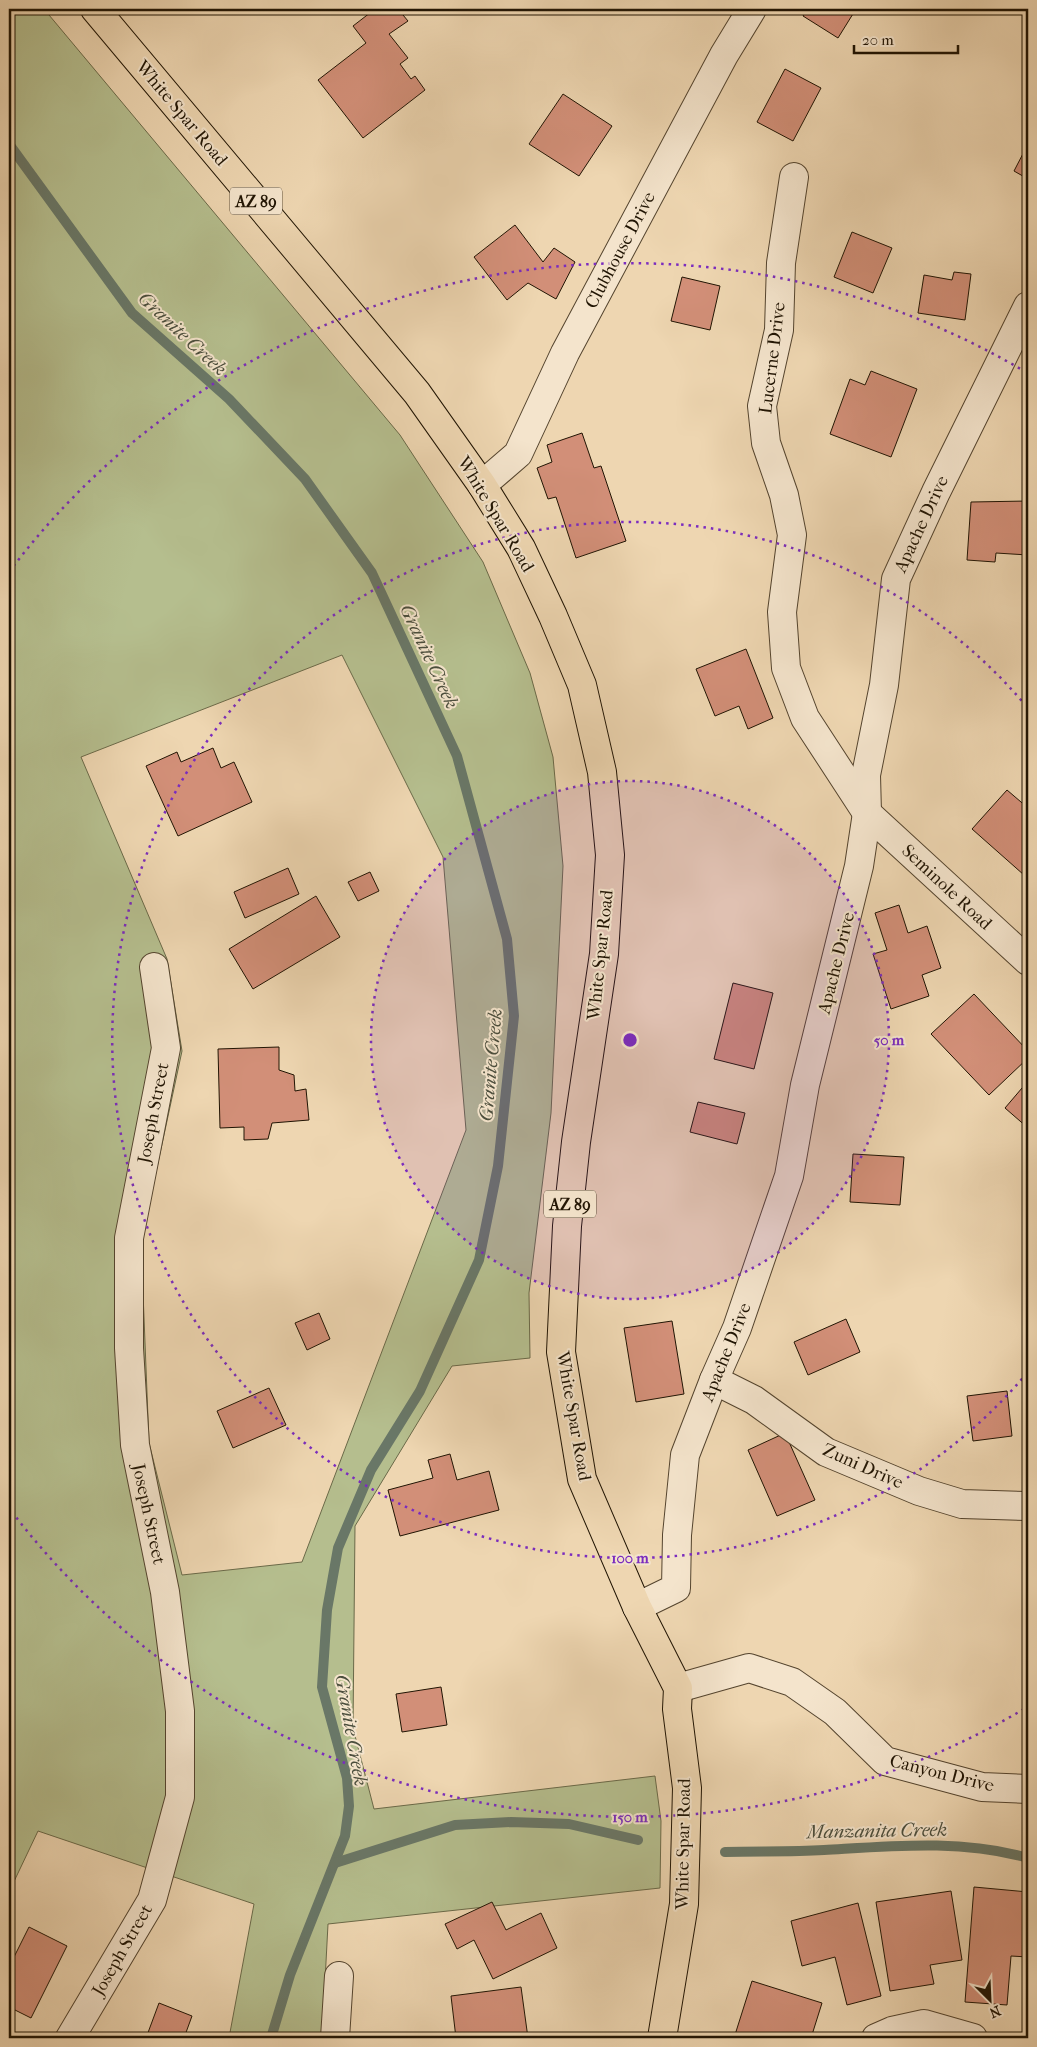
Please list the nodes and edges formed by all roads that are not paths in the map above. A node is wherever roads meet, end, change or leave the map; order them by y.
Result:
1 (95, 9) edge
2 (752, 9) edge
3 (794, 177) dead end
4 (1028, 306) edge
5 (482, 485) junction
6 (867, 813) junction
7 (1028, 962) edge
8 (154, 967) dead end
9 (714, 1380) junction
10 (1028, 1506) edge
11 (637, 1608) junction
12 (678, 1688) junction
13 (1028, 1789) edge
14 (339, 1976) dead end
15 (70, 2038) edge
16 (335, 2038) edge
17 (662, 2038) edge
18 (876, 2038) edge
19 (974, 2038) edge

1 - 5 main road, White Spar Road / AZ 89
2 - 5 street, Clubhouse Drive
3 - 6 street, Lucerne Drive
4 - 6 street, Apache Drive
5 - 11 main road, White Spar Road / AZ 89
6 - 7 street, Seminole Road
6 - 9 street, Apache Drive
8 - 15 street, Joseph Street
9 - 10 street, Zuni Drive
9 - 11 street, Apache Drive
11 - 12 main road, White Spar Road / AZ 89
12 - 13 street, Canyon Drive
12 - 17 main road, White Spar Road / AZ 89
14 - 16 street
18 - 19 street

